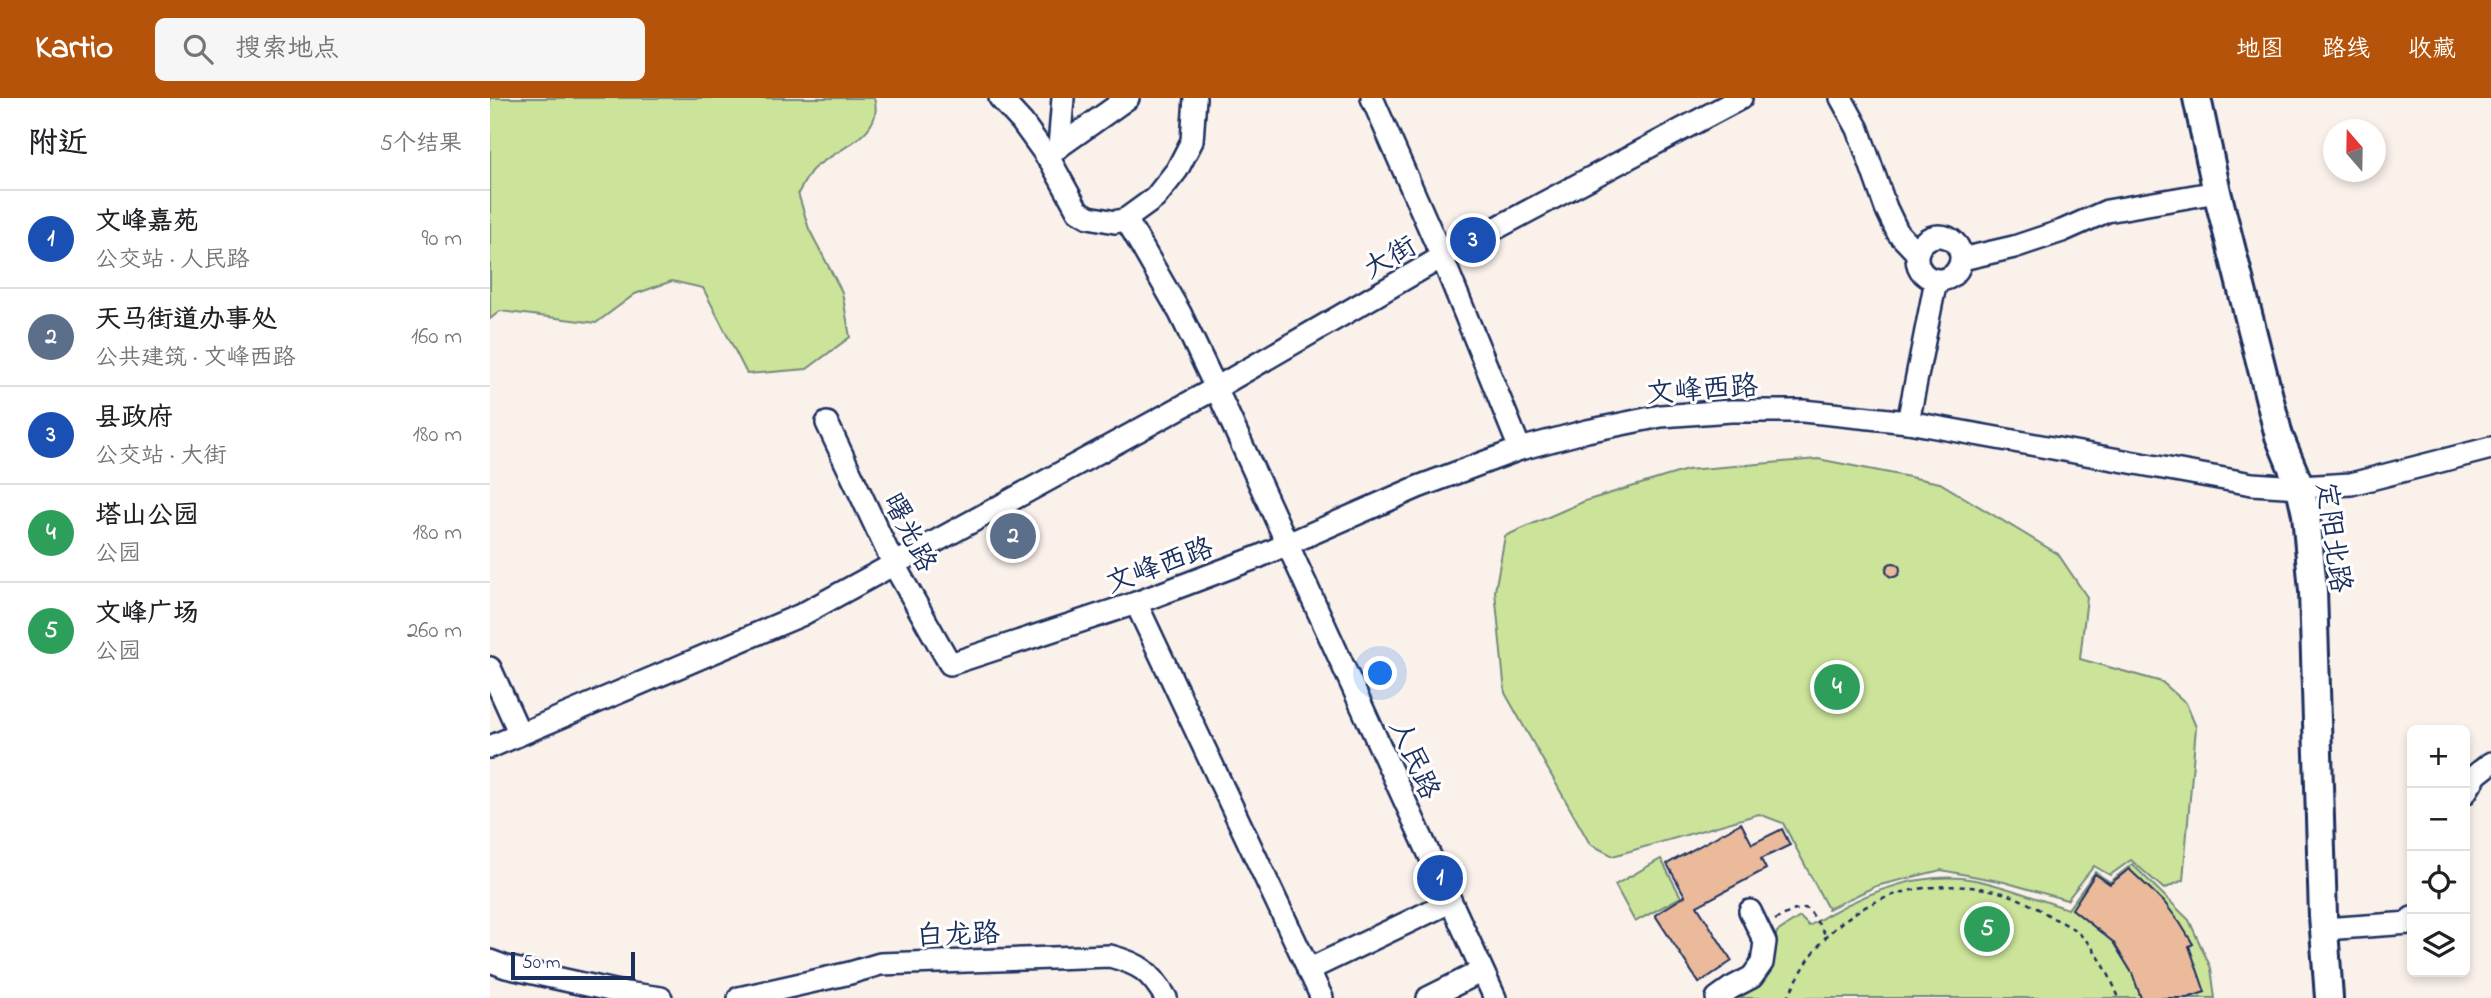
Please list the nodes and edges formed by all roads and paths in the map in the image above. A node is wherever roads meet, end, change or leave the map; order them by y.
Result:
1 (1000, 98) edge
2 (1063, 98) edge
3 (1128, 98) edge
4 (1195, 98) edge
5 (1372, 98) edge
6 (1741, 98) edge
7 (1841, 98) edge
8 (2197, 98) edge
9 (1053, 151) junction
10 (2217, 192) junction
11 (1126, 219) junction
12 (1917, 253) junction
13 (1442, 257) junction
14 (1962, 259) junction
15 (1936, 280) junction
16 (1216, 388) junction
17 (1908, 422) junction
18 (827, 423) dead end
19 (2491, 448) edge
20 (1520, 449) junction
21 (2300, 487) junction
22 (1287, 544) junction
23 (893, 563) junction
24 (1136, 603) junction
25 (950, 664) joint
26 (490, 668) edge
27 (520, 734) junction
28 (490, 747) edge
29 (2491, 763) edge
30 (2468, 788) edge
31 (1450, 902) junction
32 (1754, 920) joint
33 (2407, 924) edge
34 (2324, 929) junction
35 (1827, 937) junction
36 (490, 961) edge
37 (1308, 970) junction
38 (1482, 971) junction
39 (661, 998) edge
40 (738, 998) edge
41 (1166, 998) edge
42 (1322, 998) edge
43 (1428, 998) edge
44 (1495, 998) edge
45 (1717, 998) edge
46 (1787, 998) edge
47 (2119, 998) edge
48 (2329, 998) edge

1 - 9 street
2 - 9 street
3 - 9 street
4 - 11 street
5 - 13 street
6 - 13 street, 大街
7 - 12 street
8 - 10 main road, 定阳北路
9 - 11 street
10 - 14 street
10 - 21 main road, 定阳北路
11 - 16 street, 人民路
12 - 14 street
12 - 15 street
13 - 16 street, 大街
13 - 20 street
14 - 15 street
15 - 17 street
16 - 22 street, 人民路
16 - 23 street, 大街
17 - 20 street, 文峰西路
17 - 21 street, 文峰西路
18 - 23 street, 曙光路
19 - 21 street, 文峰西路
20 - 22 street, 文峰西路
21 - 34 main road, 定阳北路
22 - 24 street, 文峰西路
22 - 31 street, 人民路
23 - 25 street, 曙光路
23 - 27 street, 大街
24 - 25 street, 文峰西路
24 - 37 street
26 - 27 street
27 - 28 street, 大街
29 - 30 street
31 - 37 street
31 - 38 street, 人民路
32 - 35 path
32 - 45 street
33 - 34 street
34 - 48 main road, 定阳北路
35 - 46 path
35 - 47 path
36 - 39 street
37 - 42 street
38 - 43 street
38 - 44 street, 人民路
40 - 41 street, 白龙路

